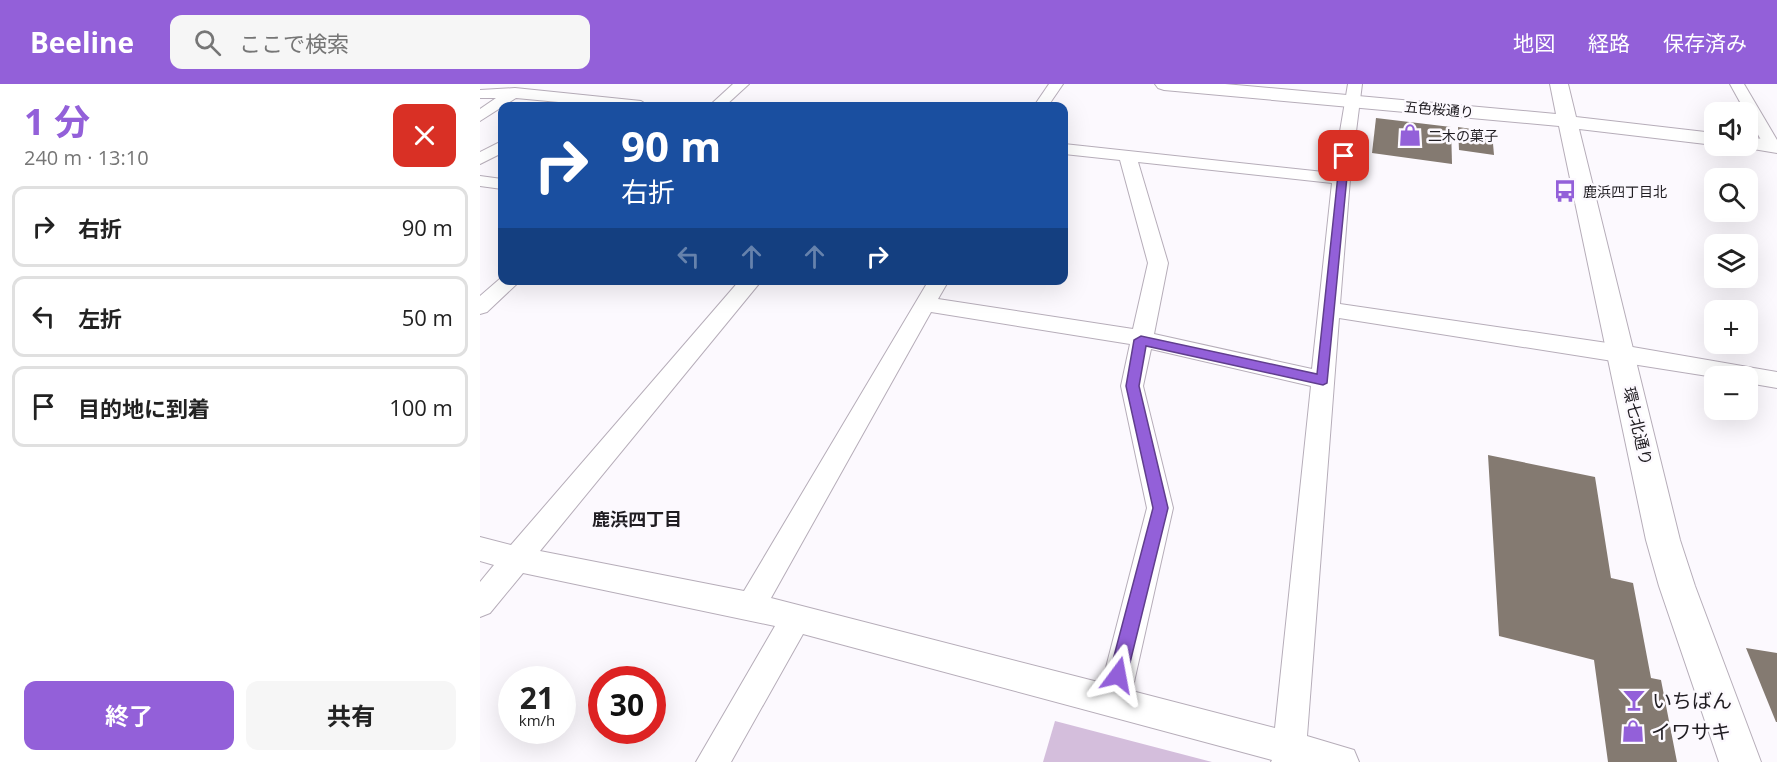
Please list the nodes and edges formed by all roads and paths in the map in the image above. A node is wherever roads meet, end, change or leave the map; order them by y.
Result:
1 (526, 84) edge
2 (742, 84) edge
3 (1056, 84) edge
4 (1164, 84) edge
5 (1559, 84) edge
6 (1737, 84) edge
7 (513, 93) junction
8 (1354, 93) edge
9 (480, 94) edge
10 (500, 102) edge
11 (602, 102) edge
12 (721, 102) edge
13 (1044, 102) edge
14 (498, 103) edge
15 (480, 116) edge
16 (1567, 121) junction
17 (1704, 138) edge
18 (1758, 145) edge
19 (498, 148) edge
20 (1068, 148) edge
21 (1775, 148) edge
22 (1127, 155) junction
23 (480, 159) edge
24 (1341, 179) junction
25 (480, 181) edge
26 (498, 183) edge
27 (505, 285) edge
28 (748, 285) edge
29 (936, 285) edge
30 (926, 304) junction
31 (480, 307) edge
32 (1330, 310) junction
33 (1141, 340) junction
34 (1622, 353) junction
35 (1323, 380) junction
36 (1777, 380) edge
37 (480, 549) edge
38 (516, 559) junction
39 (480, 603) edge
40 (751, 606) junction
41 (796, 618) junction
42 (1113, 703) junction
43 (1288, 755) edge
44 (713, 762) edge
45 (1342, 762) edge
46 (1740, 762) edge

1 - 7 street
2 - 12 street
3 - 13 street
4 - 8 street, 五色桜通り
5 - 16 street, 環七北通り
6 - 21 street
7 - 9 street
7 - 10 street
7 - 11 street
8 - 16 street, 五色桜通り
8 - 24 street
14 - 15 street
16 - 17 street, 五色桜通り
16 - 34 street, 環七北通り
18 - 21 street
19 - 23 street
20 - 22 street
22 - 24 street
22 - 33 street
24 - 32 street
25 - 26 street
27 - 31 street
28 - 38 street
29 - 30 street
30 - 33 street
30 - 40 street
32 - 34 street
32 - 35 street
33 - 35 street
33 - 42 street
34 - 36 street
34 - 46 street, 環七北通り
35 - 43 street
37 - 38 street
38 - 39 street
38 - 40 street
40 - 41 street
41 - 42 street
41 - 44 street
42 - 43 street
43 - 45 street

